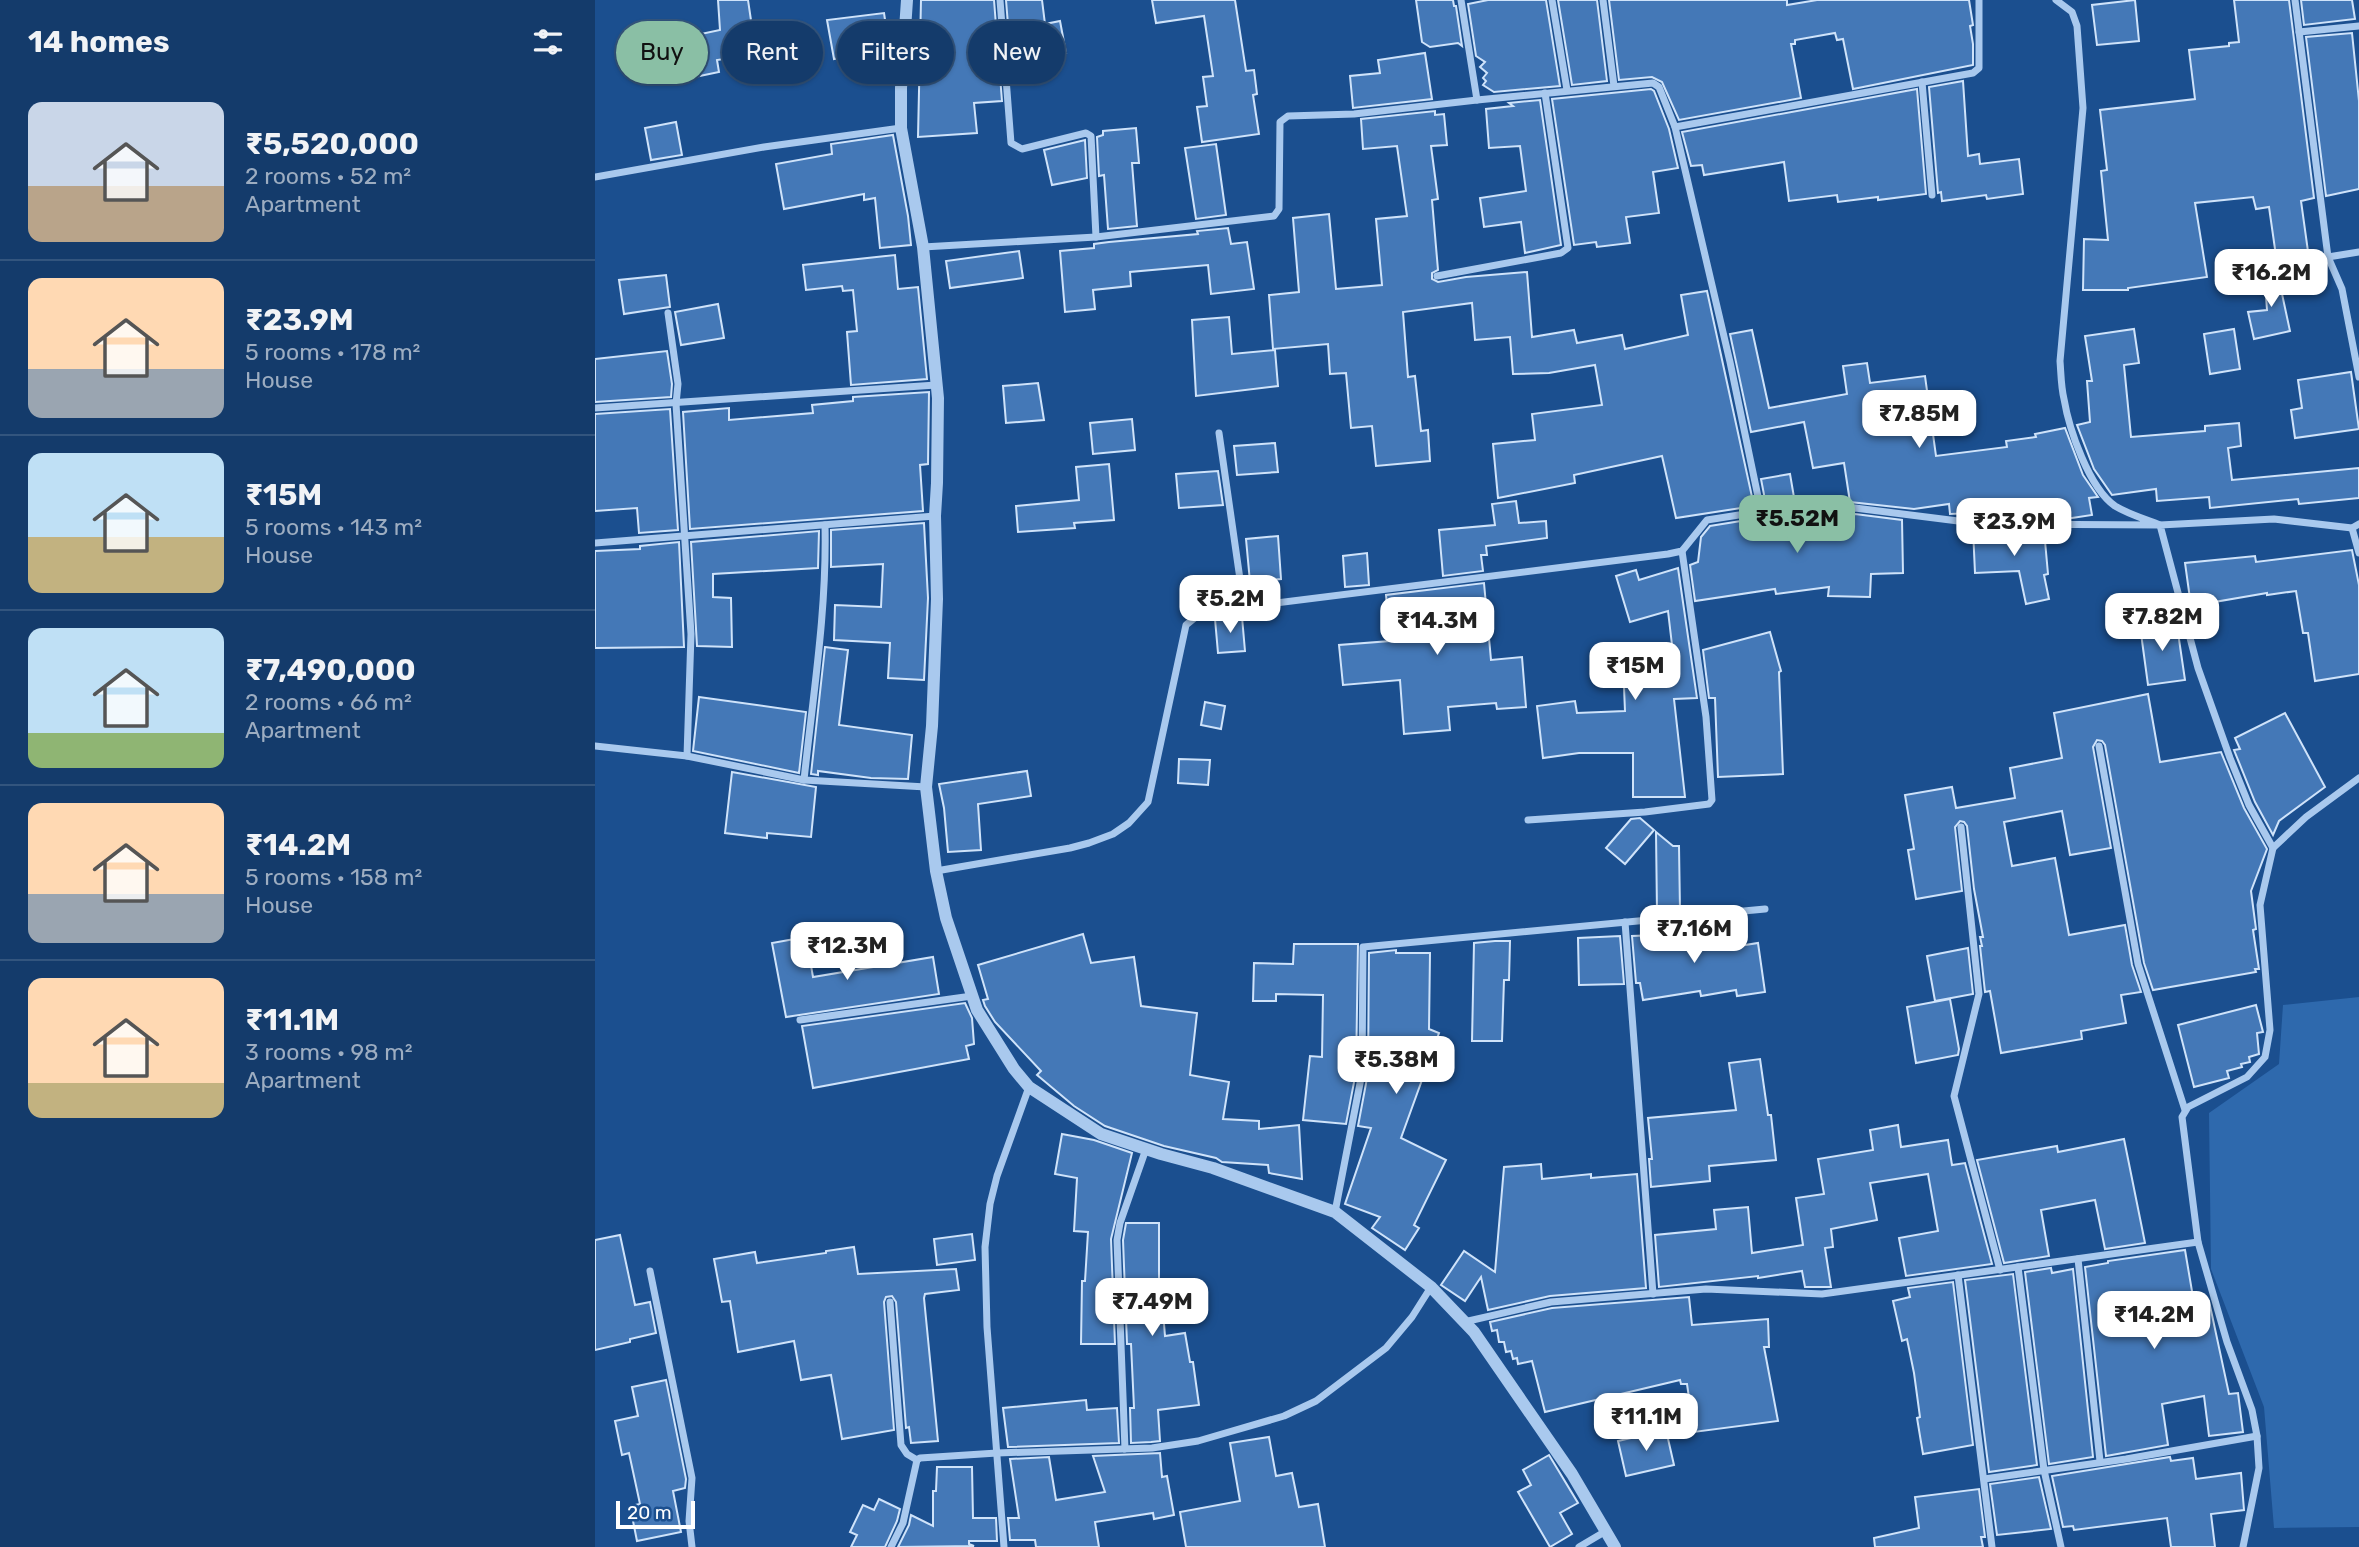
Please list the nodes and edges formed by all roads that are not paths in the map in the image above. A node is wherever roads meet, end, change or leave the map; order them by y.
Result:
1 (908, 0) edge
2 (999, 0) edge
3 (1461, 0) edge
4 (1552, 0) edge
5 (1603, 0) edge
6 (1979, 0) edge
7 (2056, 0) edge
8 (2295, 0) edge
9 (2359, 26) edge
10 (2299, 32) junction
11 (1922, 82) junction
12 (1613, 86) junction
13 (1567, 90) junction
14 (1545, 93) junction
15 (1477, 100) junction
16 (1675, 127) junction
17 (901, 128) junction
18 (595, 177) edge
19 (1932, 195) dead end
20 (1097, 237) junction
21 (923, 247) junction
22 (2359, 252) edge
23 (2328, 257) junction
24 (1437, 276) dead end
25 (667, 313) dead end
26 (2359, 377) edge
27 (936, 385) junction
28 (676, 404) junction
29 (595, 408) edge
30 (1219, 433) dead end
31 (1761, 511) junction
32 (935, 516) junction
33 (825, 525) junction
34 (2160, 525) junction
35 (2355, 526) edge
36 (684, 537) junction
37 (595, 543) edge
38 (1682, 551) junction
39 (2359, 553) edge
40 (1244, 607) junction
41 (595, 746) edge
42 (2099, 746) dead end
43 (687, 756) junction
44 (804, 780) junction
45 (2357, 782) edge
46 (926, 787) junction
47 (1528, 820) dead end
48 (1961, 827) dead end
49 (2273, 848) junction
50 (936, 871) junction
51 (1765, 909) dead end
52 (1625, 922) junction
53 (972, 996) junction
54 (800, 1020) dead end
55 (1029, 1087) junction
56 (2185, 1110) junction
57 (1146, 1149) junction
58 (1335, 1212) junction
59 (2199, 1242) junction
60 (2078, 1259) junction
61 (2018, 1267) junction
62 (2000, 1270) junction
63 (650, 1271) dead end
64 (1958, 1275) junction
65 (1431, 1287) junction
66 (1653, 1294) junction
67 (890, 1303) dead end
68 (1464, 1322) junction
69 (2257, 1436) junction
70 (1125, 1449) junction
71 (997, 1453) junction
72 (917, 1460) junction
73 (2100, 1461) junction
74 (2044, 1469) junction
75 (1984, 1479) junction
76 (1606, 1531) junction
77 (692, 1547) edge
78 (891, 1547) edge
79 (1004, 1547) edge
80 (1579, 1547) edge
81 (1615, 1547) edge
82 (1992, 1547) edge
83 (2061, 1547) edge
84 (2243, 1547) edge

1 - 17 street
2 - 20 street
3 - 15 street
4 - 13 street
5 - 12 street
6 - 11 street
7 - 34 street
8 - 10 street
9 - 10 street
10 - 23 street
11 - 16 street
11 - 19 street
12 - 13 street
12 - 16 street
13 - 14 street
14 - 15 street
14 - 24 street
15 - 20 street
16 - 31 street
17 - 18 street
17 - 21 street
20 - 21 street
21 - 27 street
22 - 23 street
23 - 26 street
25 - 28 street
27 - 28 street
27 - 32 street
28 - 29 street
28 - 36 street
30 - 40 street
31 - 34 street
31 - 38 street
32 - 33 street
32 - 46 street
33 - 36 street
33 - 44 street
34 - 35 street
34 - 49 street
35 - 39 street
36 - 37 street
36 - 43 street
38 - 40 street
38 - 47 street
40 - 50 street
41 - 43 street
42 - 56 street
43 - 44 street
44 - 46 street
45 - 49 street
46 - 50 street
48 - 62 street
49 - 56 street
50 - 53 street
51 - 52 street
52 - 58 street
52 - 66 street
53 - 54 street
53 - 55 street
55 - 57 street
55 - 71 street
56 - 59 street
57 - 58 street
57 - 70 street
58 - 65 street
59 - 60 street
59 - 69 street
60 - 61 street
60 - 73 street
61 - 62 street
61 - 74 street
62 - 64 street
63 - 77 street
64 - 66 street
64 - 75 street
65 - 68 street
65 - 70 street
66 - 68 street
67 - 72 street
68 - 76 street
69 - 73 street
69 - 84 street
70 - 71 street
71 - 72 street
71 - 79 street
72 - 78 street
73 - 74 street
74 - 75 street
74 - 83 street
75 - 82 street
76 - 80 street
76 - 81 street

